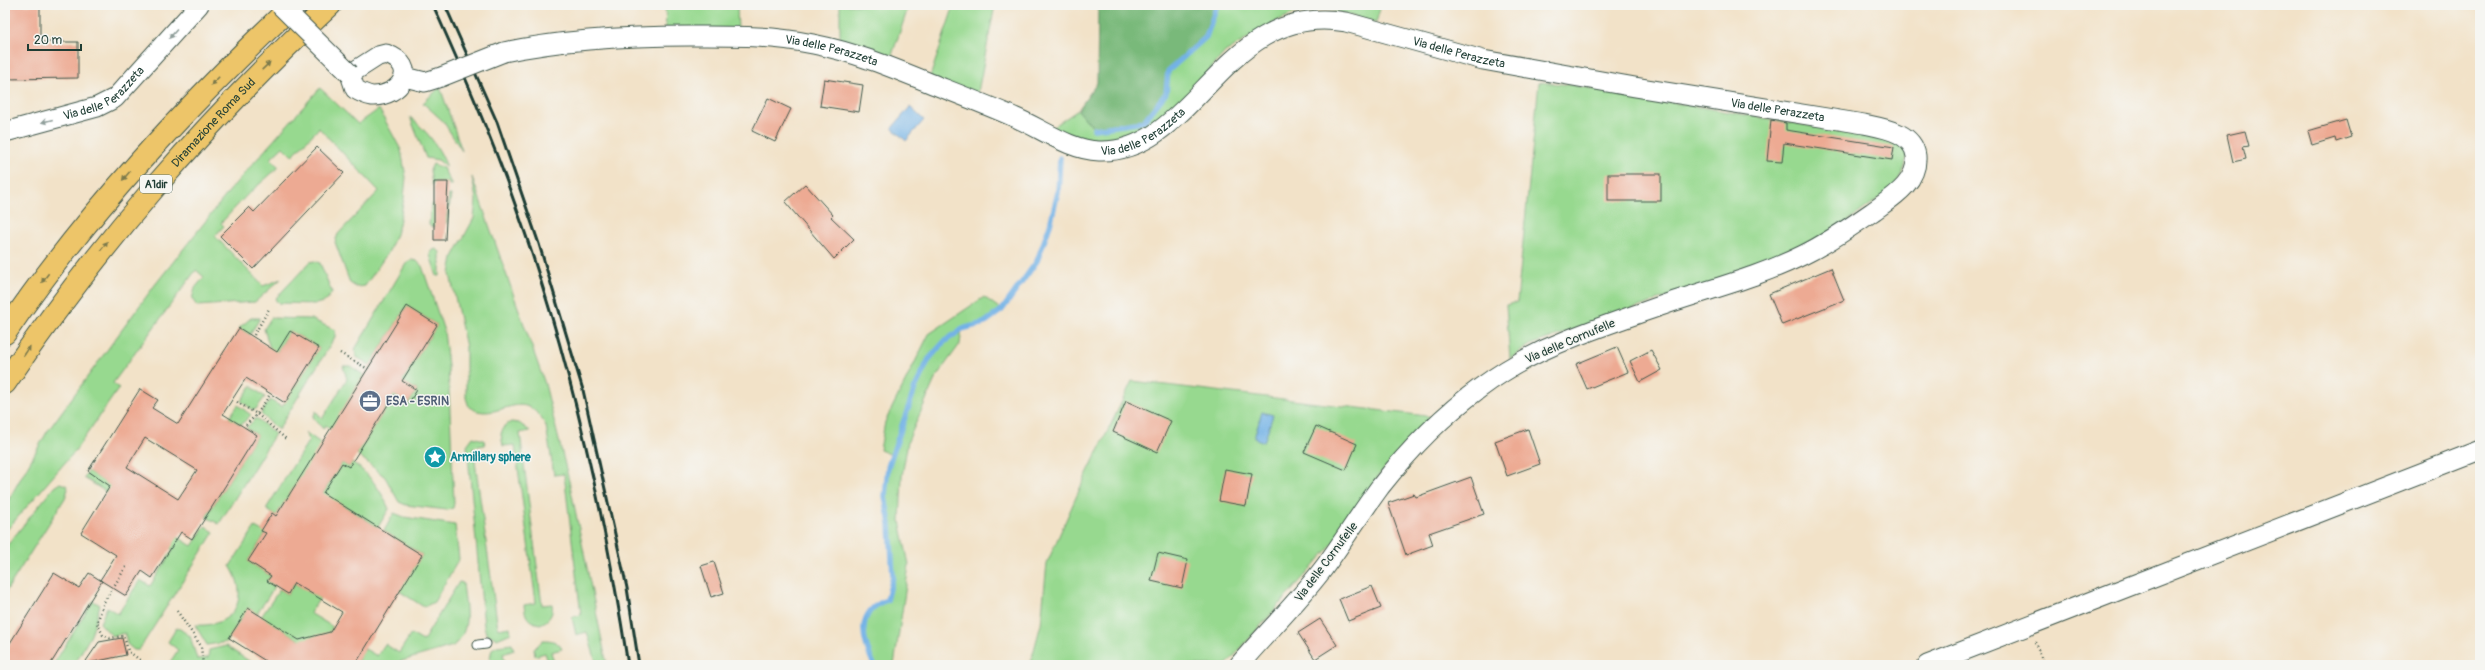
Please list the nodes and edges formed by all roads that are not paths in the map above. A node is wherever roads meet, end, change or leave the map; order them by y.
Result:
1 (199, 5) edge
2 (280, 5) edge
3 (293, 5) edge
4 (330, 5) edge
5 (350, 74) junction
6 (405, 77) junction
7 (1864, 124) joint
8 (5, 132) edge
9 (5, 333) edge
10 (5, 383) edge
11 (2480, 450) edge
12 (1239, 665) edge
13 (1928, 665) edge

1 -> 8 street, Via delle Perazzeta
2 - 5 street, bridge
3 -> 9 highway, A1dir
10 -> 4 highway, Diramazione Roma Sud / A1dir
5 - 6 street
5 - 6 street
6 - 7 street, Via delle Perazzeta, bridge
7 - 12 street, Via delle Cornufelle
11 - 13 street

